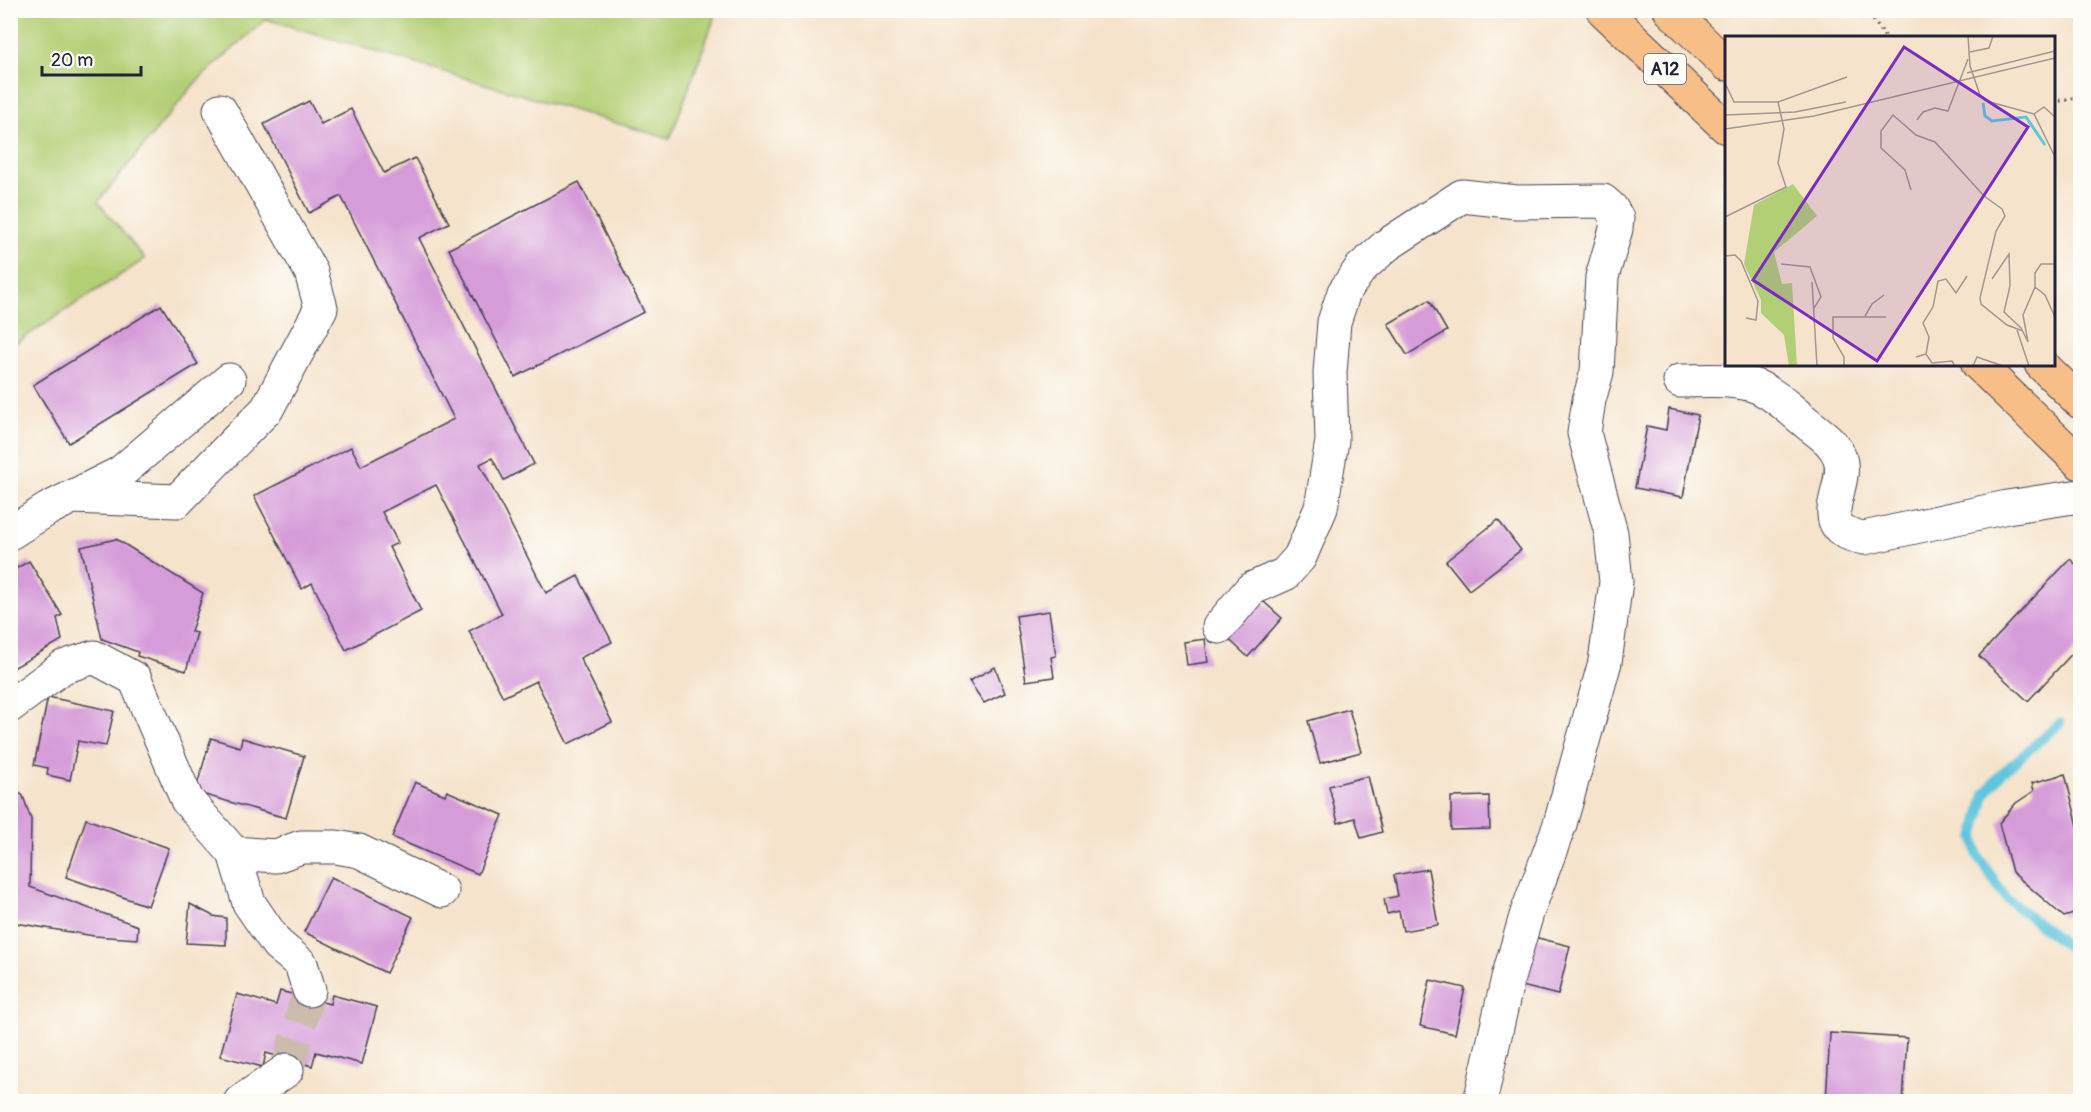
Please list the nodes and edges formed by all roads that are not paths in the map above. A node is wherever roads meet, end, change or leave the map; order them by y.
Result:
1 (1603, 10) edge
2 (1670, 10) edge
3 (1725, 63) edge
4 (220, 110) dead end
5 (1725, 126) edge
6 (1980, 366) edge
7 (2043, 366) edge
8 (229, 380) dead end
9 (1680, 381) dead end
10 (2073, 395) edge
11 (2080, 463) edge
12 (72, 497) junction
13 (2071, 497) edge
14 (10, 533) edge
15 (1219, 627) dead end
16 (10, 706) edge
17 (234, 853) junction
18 (442, 891) dead end
19 (309, 990) tunnel mouth
20 (287, 1070) tunnel mouth
21 (240, 1101) edge
22 (1480, 1101) edge

1 - 5 highway, A12
2 - 3 highway, A12
4 - 12 street
6 - 11 highway
7 - 10 highway
8 - 12 street
9 - 13 street
12 - 14 street
15 - 22 street
16 - 17 street
17 - 18 street
17 - 19 street
20 - 21 street

